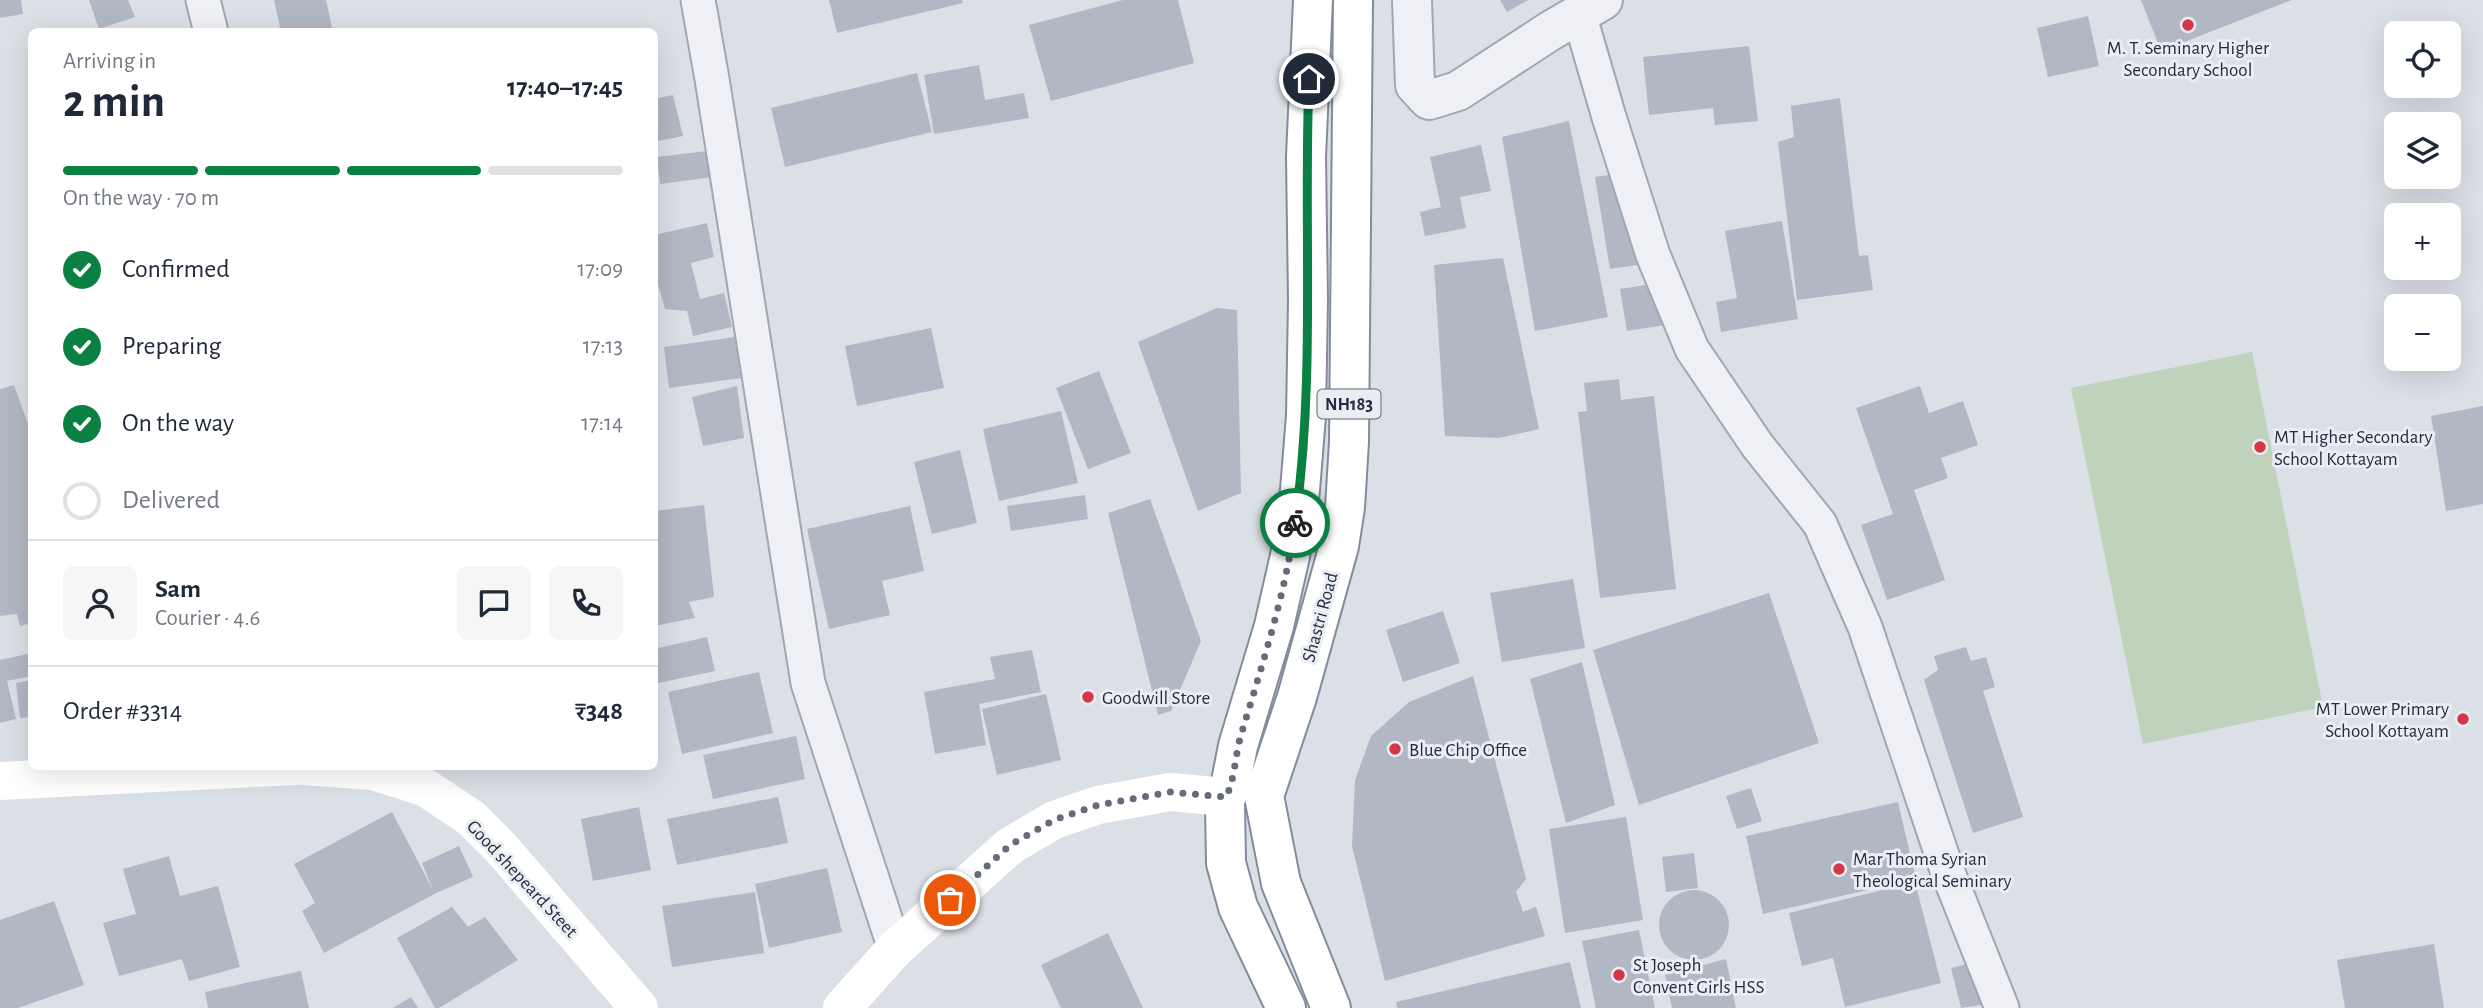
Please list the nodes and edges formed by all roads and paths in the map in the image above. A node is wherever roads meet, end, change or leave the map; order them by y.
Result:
1 (203, 0) edge
2 (698, 0) edge
3 (1312, 0) edge
4 (1353, 0) edge
5 (1412, 0) edge
6 (1591, 7) edge
7 (210, 28) edge
8 (216, 770) edge
9 (359, 770) edge
10 (0, 781) edge
11 (1242, 800) junction
12 (895, 949) junction
13 (639, 1008) edge
14 (842, 1008) edge
15 (1286, 1008) edge
16 (1331, 1008) edge
17 (2003, 1008) edge

1 - 7 street
2 - 12 street
3 - 11 main road, Shastri Road / NH183
4 - 11 main road, Shastri Road / NH183
5 - 6 street
6 - 17 street
8 - 10 main road
9 - 13 main road, Good shepeard Steet
11 - 12 main road
11 - 15 main road, Shastri Road / NH183
11 - 16 main road, Shastri Road / NH183
12 - 14 main road

